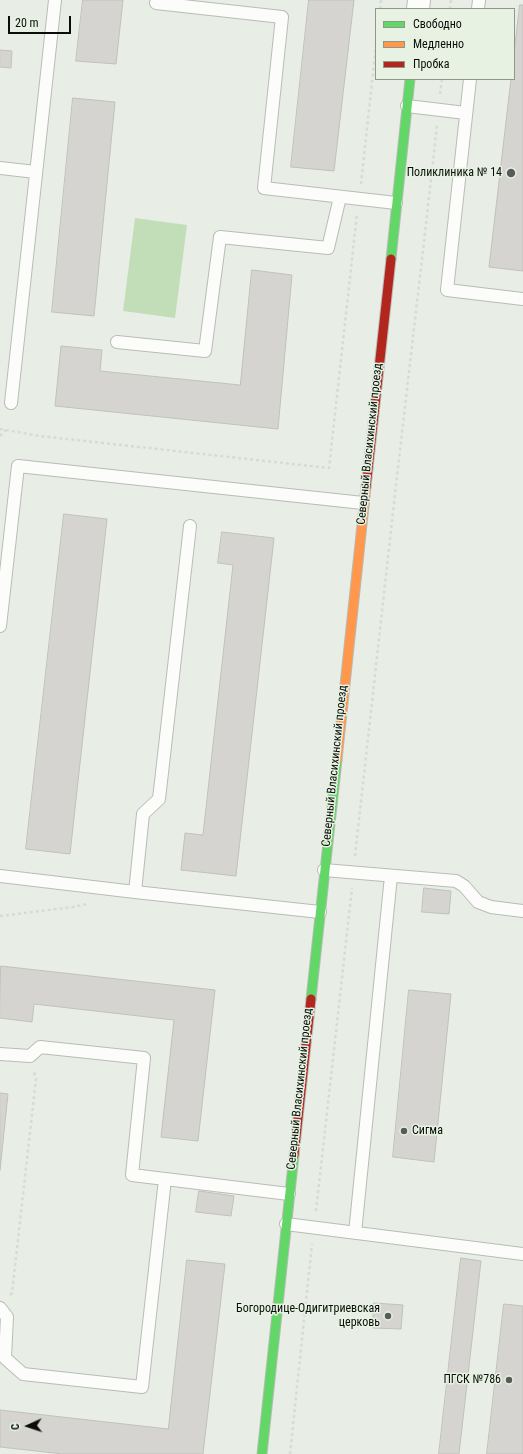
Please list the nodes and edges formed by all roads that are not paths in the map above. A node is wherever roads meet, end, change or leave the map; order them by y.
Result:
1 (55, 0) edge
2 (156, 3) dead end
3 (410, 80) edge
4 (470, 80) edge
5 (407, 106) junction
6 (466, 113) junction
7 (0, 168) edge
8 (36, 172) junction
9 (340, 196) junction
10 (396, 203) junction
11 (523, 298) edge
12 (117, 342) dead end
13 (11, 403) dead end
14 (364, 503) junction
15 (190, 526) dead end
16 (0, 626) edge
17 (324, 870) junction
18 (0, 876) edge
19 (391, 876) junction
20 (135, 892) junction
21 (523, 911) edge
22 (320, 912) junction
23 (0, 1054) edge
24 (164, 1179) junction
25 (289, 1194) junction
26 (286, 1224) junction
27 (355, 1233) junction
28 (523, 1254) edge
29 (0, 1308) edge
30 (262, 1454) edge

1 - 8 lane
2 - 9 lane
3 - 5 street, Северный Власихинский проезд
4 - 6 lane
5 - 6 lane
5 - 10 street, Северный Власихинский проезд
6 - 11 lane
7 - 8 lane
8 - 13 lane
9 - 10 lane
9 - 12 lane
10 - 14 street, Северный Власихинский проезд
14 - 16 lane
14 - 17 street, Северный Власихинский проезд
15 - 20 lane
17 - 19 lane
17 - 22 street, Северный Власихинский проезд
18 - 20 lane
19 - 21 lane
19 - 27 lane
20 - 22 lane
22 - 25 street, Северный Власихинский проезд
23 - 24 lane
24 - 25 lane
24 - 29 lane
25 - 26 street, Северный Власихинский проезд
26 - 27 lane
26 - 30 street, Северный Власихинский проезд
27 - 28 lane

